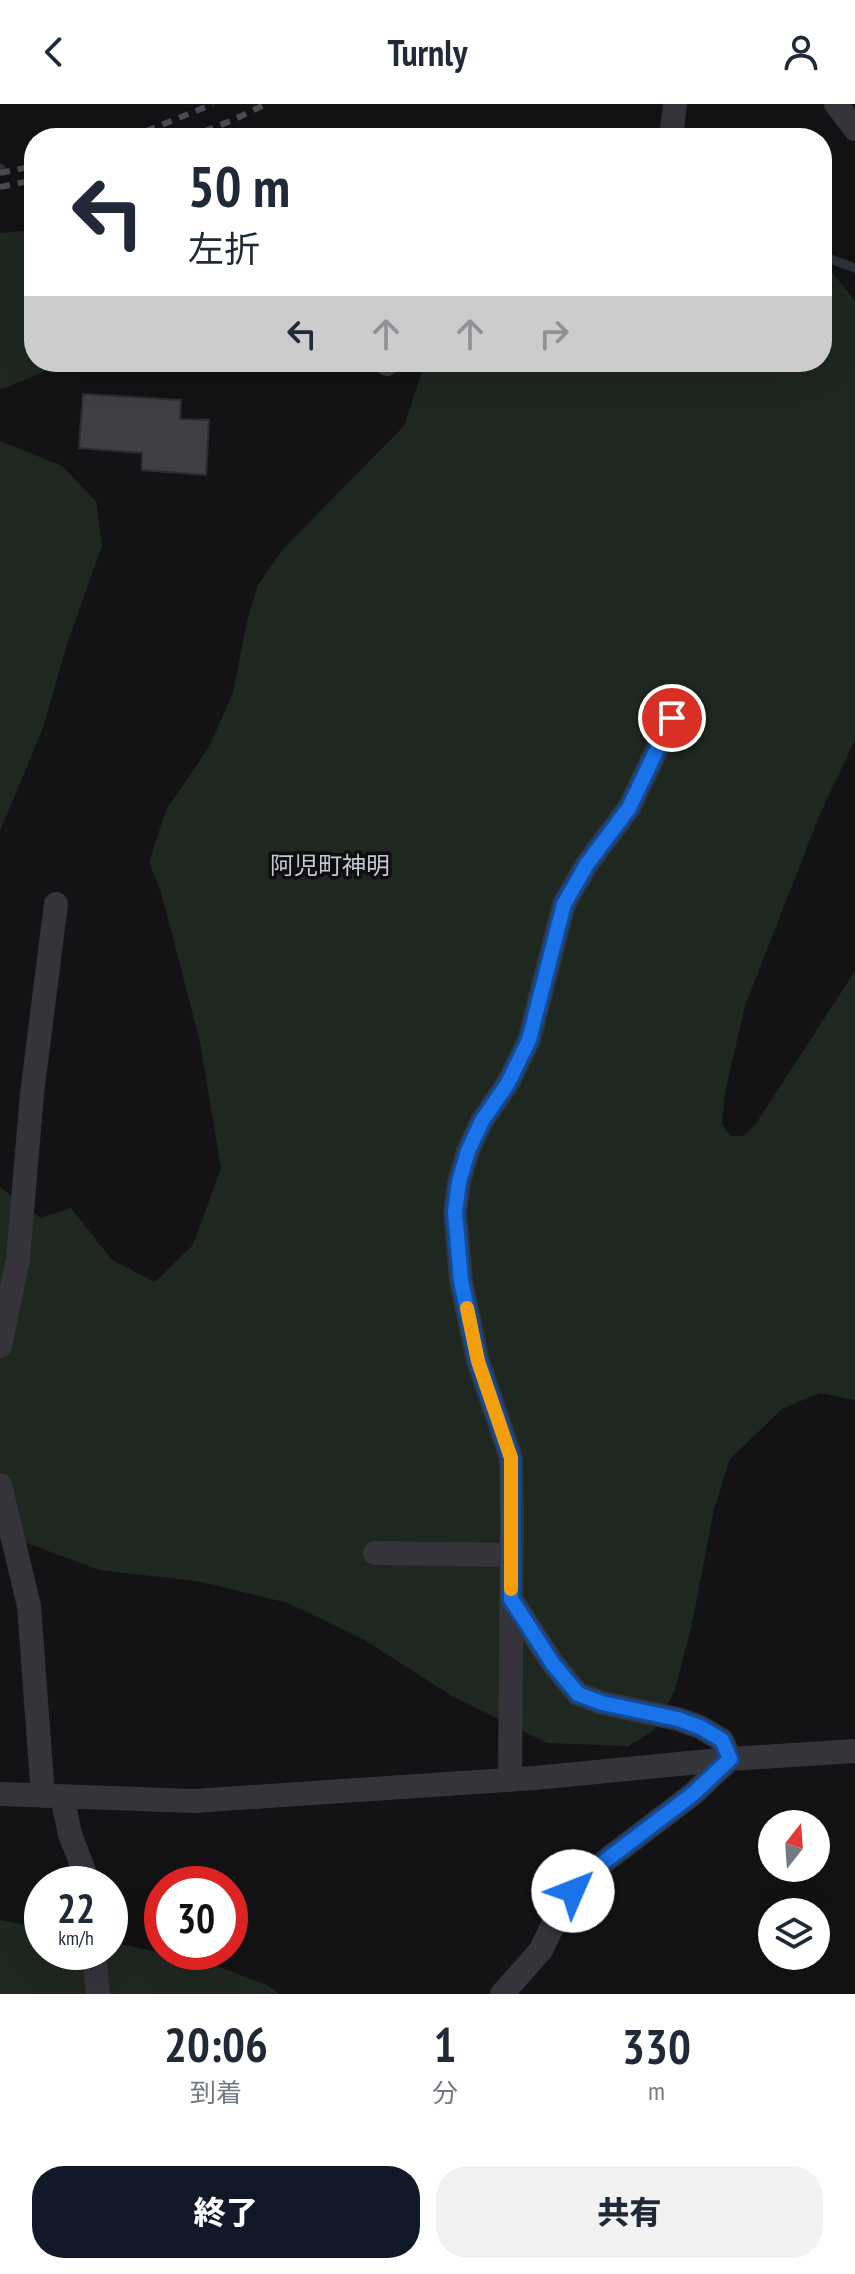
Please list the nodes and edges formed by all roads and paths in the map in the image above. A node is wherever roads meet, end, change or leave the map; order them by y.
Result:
1 (675, 104) edge
2 (836, 104) edge
3 (672, 128) edge
4 (855, 129) edge
5 (672, 718) dead end
6 (56, 904) dead end
7 (0, 1346) edge
8 (0, 1485) edge
9 (375, 1553) dead end
10 (512, 1555) junction
11 (511, 1599) junction
12 (855, 1751) edge
13 (730, 1759) junction
14 (510, 1780) junction
15 (0, 1794) edge
16 (52, 1796) junction
17 (82, 1866) edge
18 (96, 1970) edge
19 (98, 1994) edge
20 (502, 1994) edge

1 - 3 street
2 - 4 street
5 - 10 street
6 - 7 street
8 - 16 street
9 - 10 street
10 - 11 street
11 - 13 street
11 - 14 street
12 - 13 street
13 - 14 street
13 - 20 street
14 - 16 street
15 - 16 street
16 - 17 street
18 - 19 street

